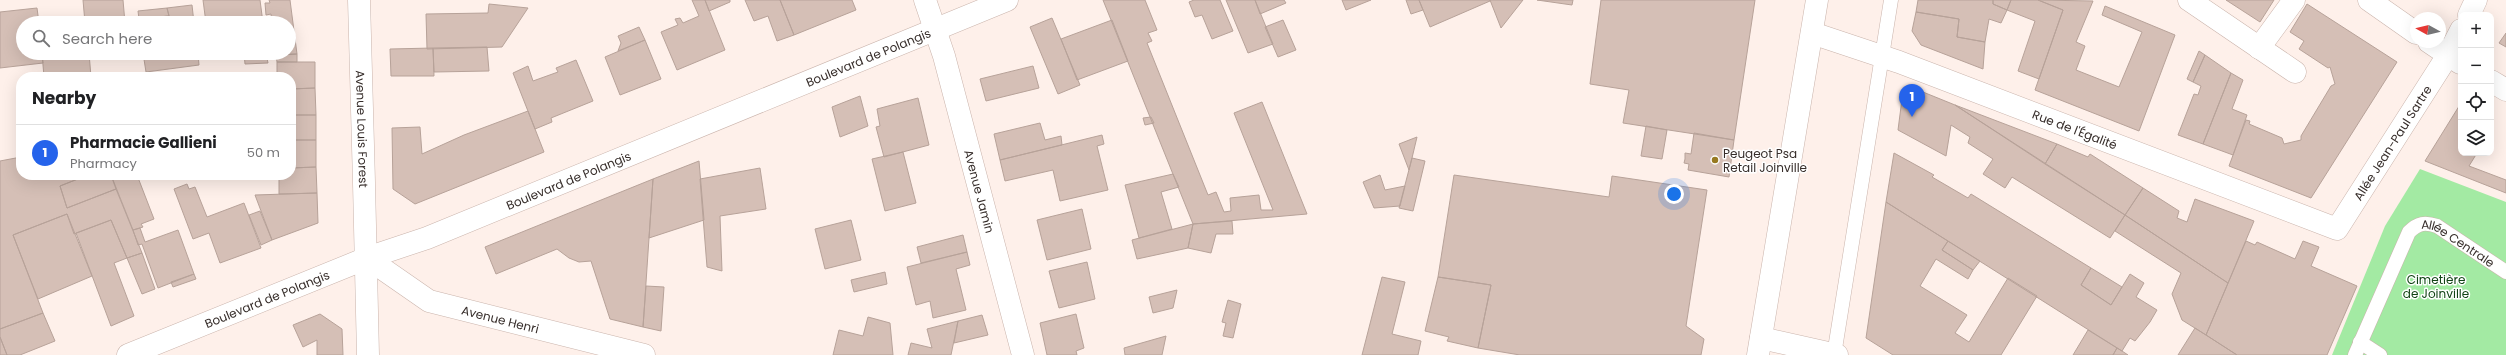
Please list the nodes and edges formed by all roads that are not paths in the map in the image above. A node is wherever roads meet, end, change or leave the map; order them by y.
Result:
1 (359, 0) edge
2 (925, 0) edge
3 (1007, 0) edge
4 (1817, 0) edge
5 (1891, 0) edge
6 (2189, 0) edge
7 (2294, 0) edge
8 (2369, 0) edge
9 (2476, 0) edge
10 (2470, 12) edge
11 (935, 28) junction
12 (2410, 29) edge
13 (1812, 33) junction
14 (2458, 42) edge
15 (2259, 48) junction
16 (2438, 48) edge
17 (1882, 56) junction
18 (2454, 59) edge
19 (2295, 72) dead end
20 (2494, 83) edge
21 (2506, 90) edge
22 (2337, 229) joint
23 (368, 258) junction
24 (2506, 272) edge
25 (1760, 346) edge
26 (2357, 349) edge
27 (128, 355) edge
28 (368, 355) edge
29 (644, 355) edge
30 (1023, 355) edge
31 (1835, 355) edge
32 (2380, 355) edge

1 - 23 street, Avenue Louis Forest
2 - 11 street, Avenue Jamin
3 - 11 street, Boulevard de Polangis
4 - 13 street
5 - 17 lane
6 - 15 street
7 - 15 street
8 - 12 street
9 - 10 street
11 - 23 street, Boulevard de Polangis
11 - 30 street, Avenue Jamin
13 - 17 street, Rue de l'Égalité
13 - 25 street
14 - 18 street, Allée Jean-Paul Sartre
15 - 19 street
16 - 18 street
17 - 22 street, Rue de l'Égalité
17 - 31 lane
18 - 22 street, Allée Jean-Paul Sartre
20 - 21 street
23 - 27 street, Boulevard de Polangis
23 - 28 street, Avenue Louis Forest
23 - 29 street, Avenue Henri
24 - 26 lane, Allée Centrale
25 - 31 street
26 - 32 lane

